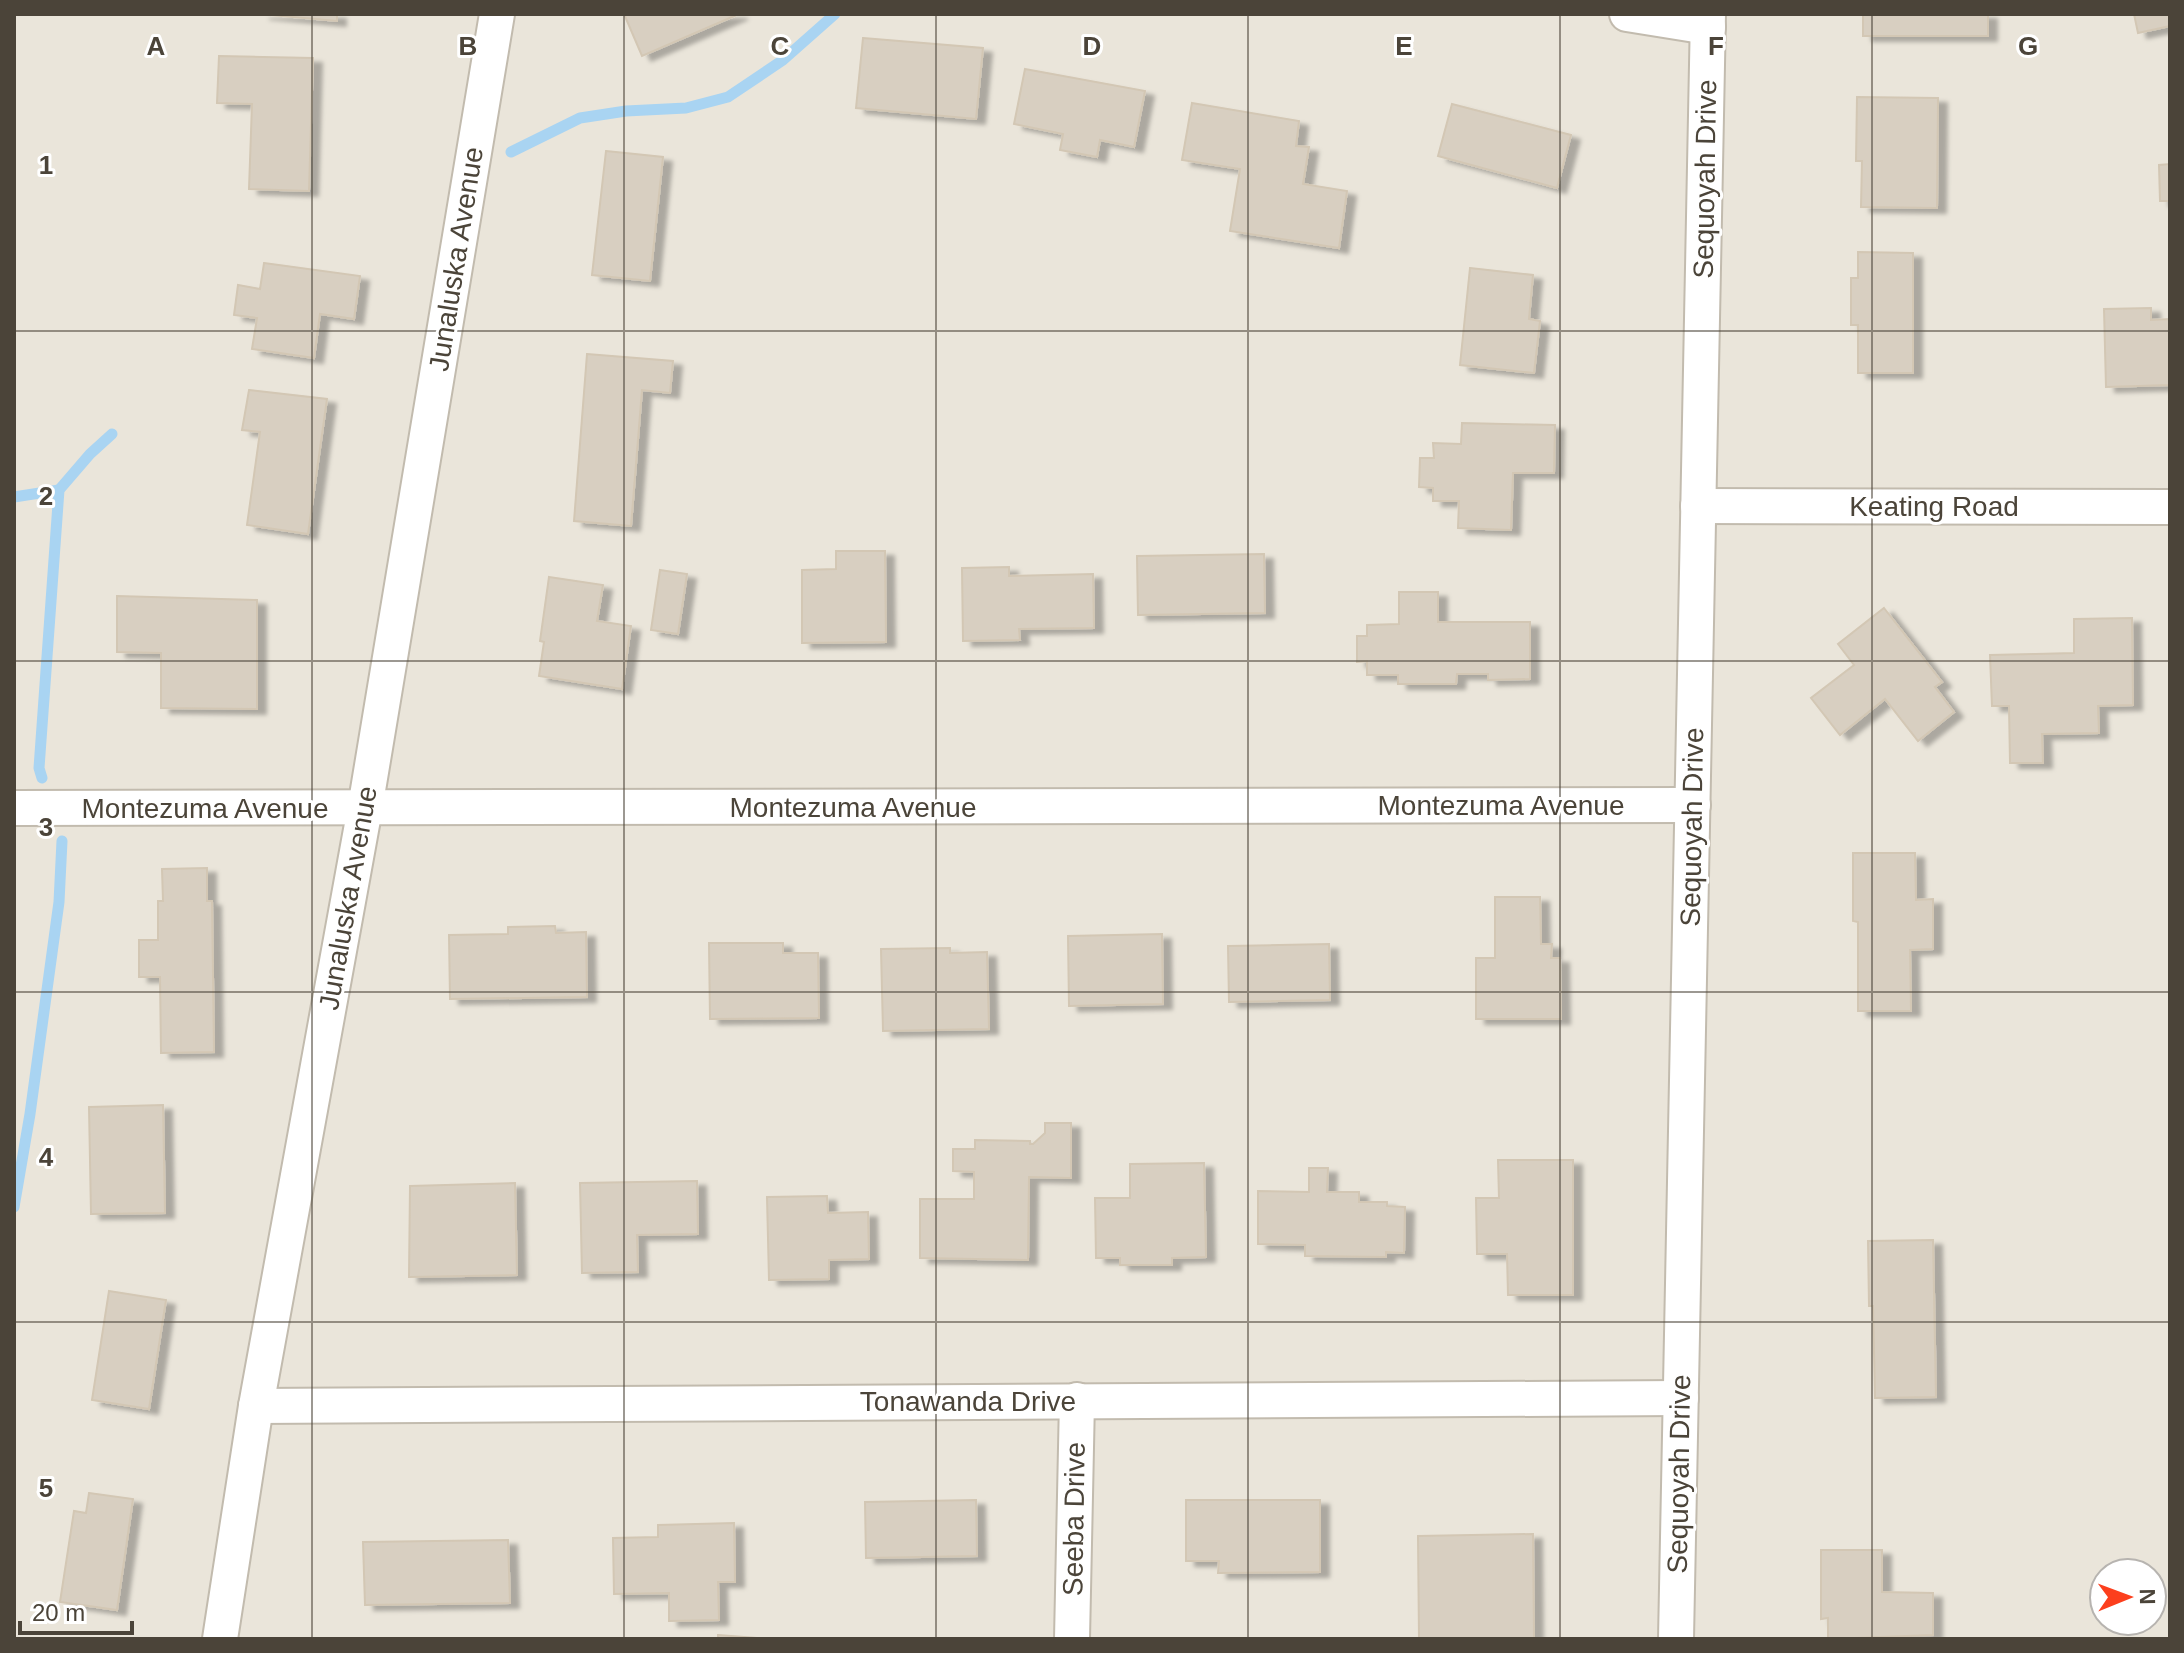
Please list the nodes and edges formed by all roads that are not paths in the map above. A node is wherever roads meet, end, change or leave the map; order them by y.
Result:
1 (497, 14) edge
2 (1627, 14) edge
3 (1708, 21) edge
4 (1698, 506) junction
5 (2170, 507) edge
6 (1693, 805) junction
7 (14, 808) edge
8 (365, 808) junction
9 (1681, 1398) junction
10 (1077, 1400) junction
11 (256, 1406) junction
12 (220, 1639) edge
13 (1072, 1639) edge
14 (1676, 1639) edge

1 - 8 street, Junaluska Avenue
2 - 3 street
3 - 4 street, Sequoyah Drive
4 - 5 street, Keating Road
4 - 6 street, Sequoyah Drive
6 - 8 street, Montezuma Avenue
6 - 9 street, Sequoyah Drive
7 - 8 street, Montezuma Avenue
8 - 11 street, Junaluska Avenue
9 - 10 street, Tonawanda Drive
9 - 14 street, Sequoyah Drive
10 - 11 street, Tonawanda Drive
10 - 13 street, Seeba Drive
11 - 12 street, Junaluska Avenue

